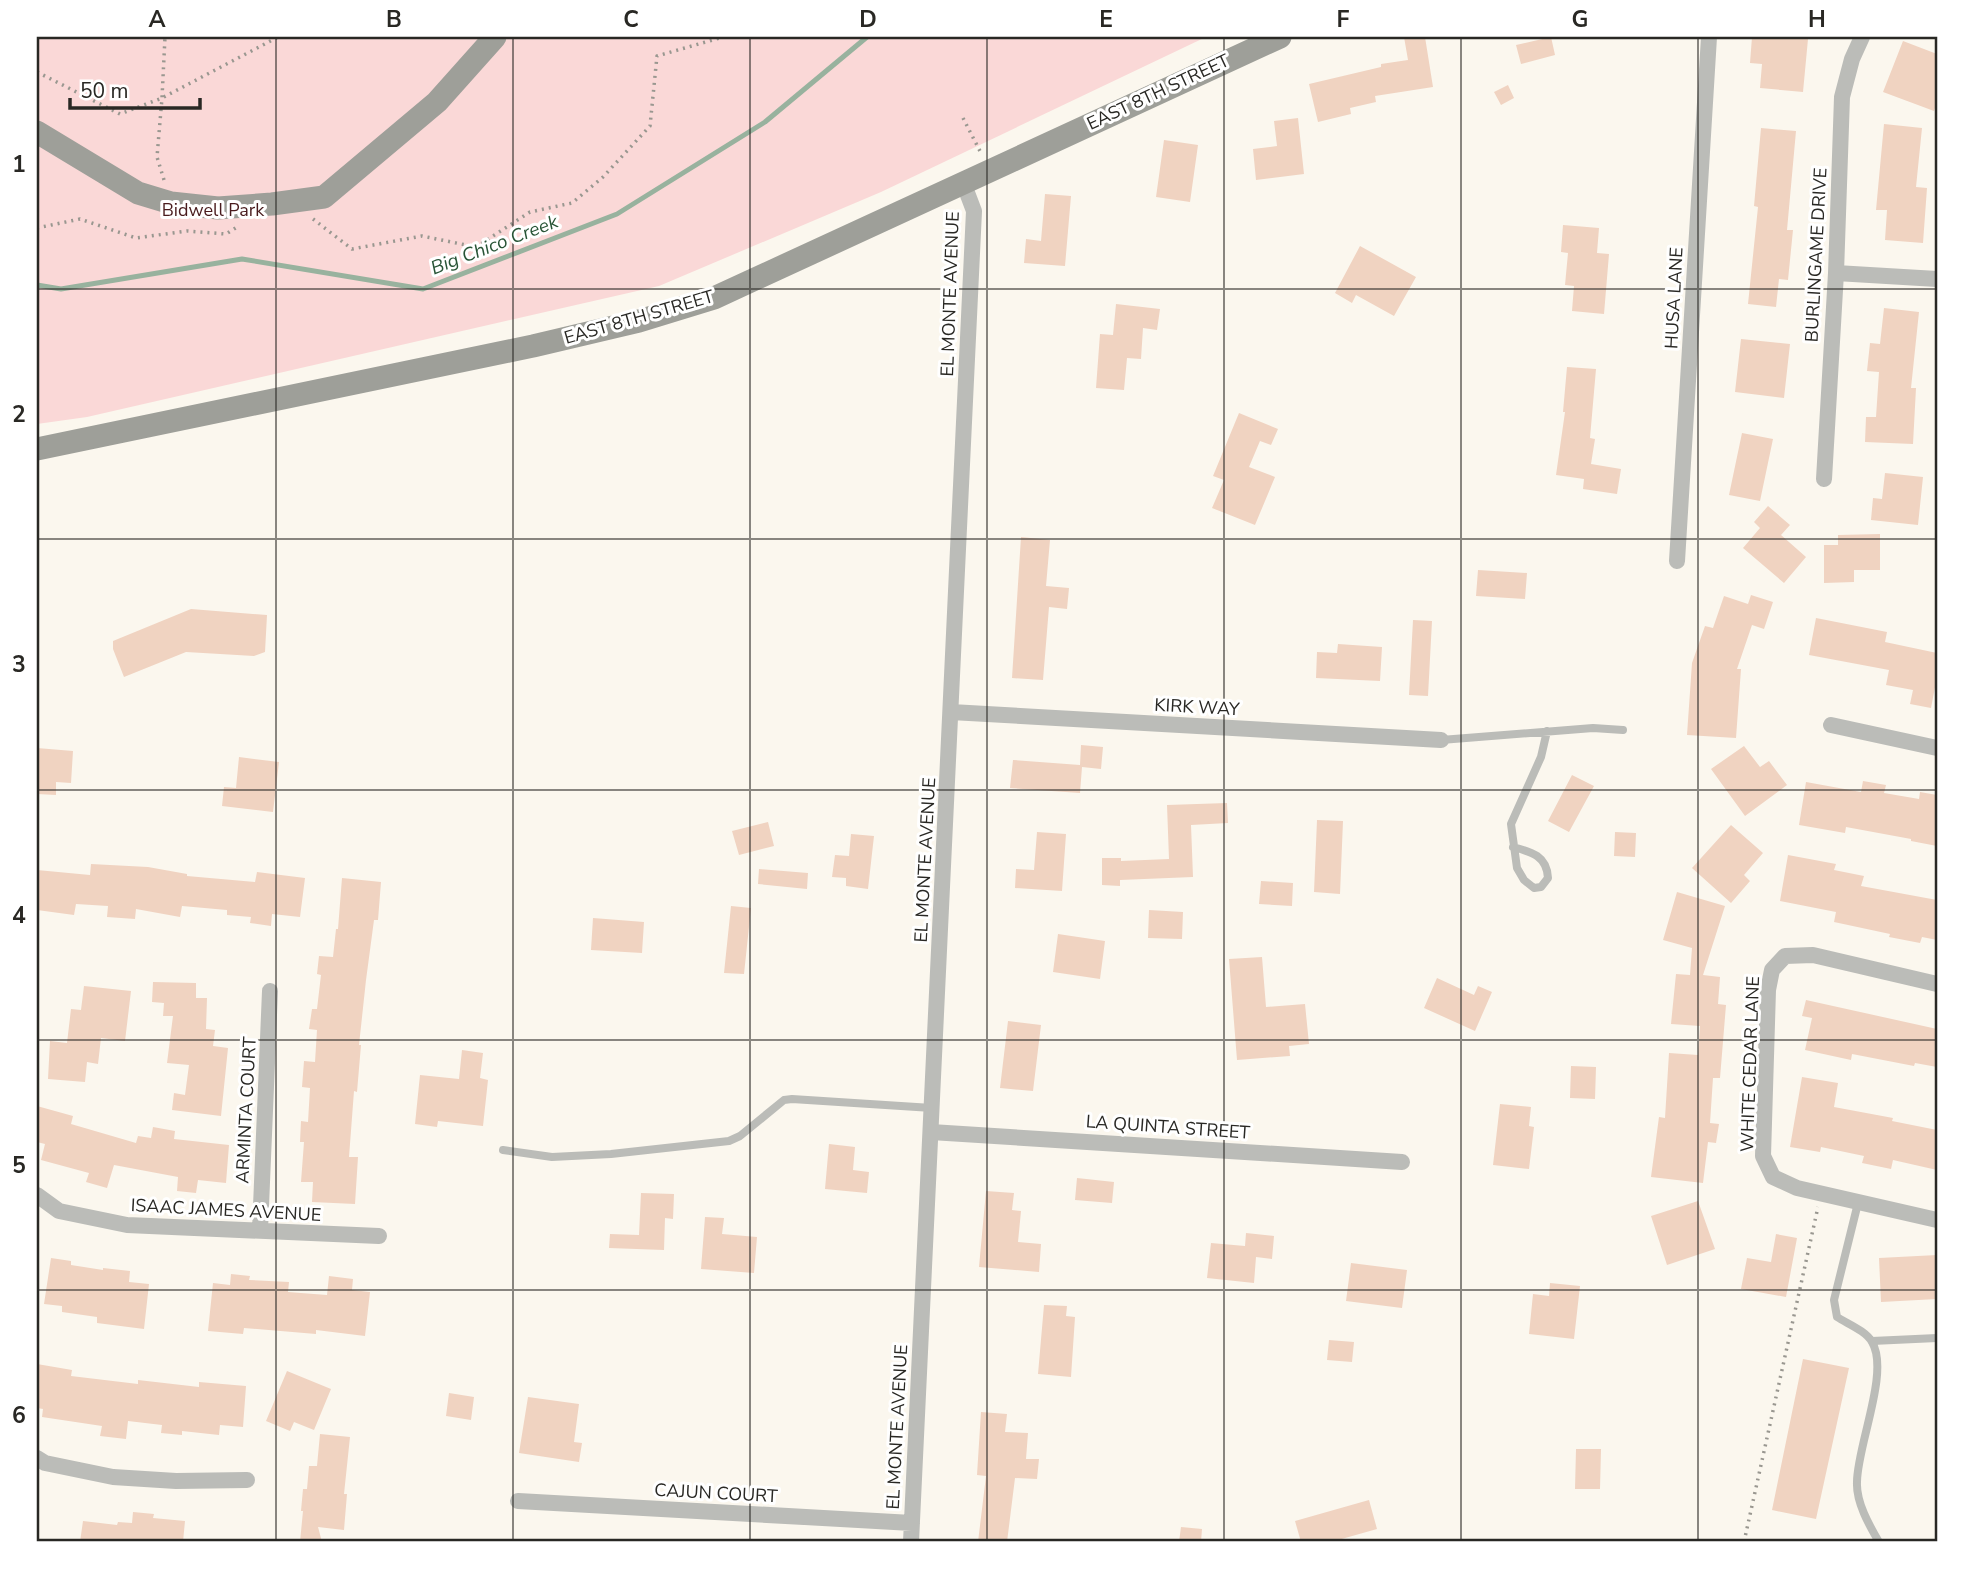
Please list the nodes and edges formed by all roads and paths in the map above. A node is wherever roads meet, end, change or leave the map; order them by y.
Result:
1 (165, 37) edge
2 (278, 37) edge
3 (495, 37) edge
4 (723, 37) edge
5 (1280, 37) edge
6 (1709, 37) edge
7 (1862, 37) edge
8 (37, 72) edge
9 (162, 98) junction
10 (963, 118) dead end
11 (37, 132) edge
12 (983, 156) dead end
13 (963, 182) junction
14 (171, 203) junction
15 (304, 216) dead end
16 (237, 227) dead end
17 (37, 228) edge
18 (1836, 273) junction
19 (1937, 279) edge
20 (37, 449) edge
21 (1824, 479) dead end
22 (1677, 561) dead end
23 (951, 712) junction
24 (1831, 725) dead end
25 (1623, 730) dead end
26 (1547, 732) junction
27 (1441, 740) joint
28 (1937, 748) edge
29 (1513, 847) junction
30 (1937, 984) edge
31 (270, 991) dead end
32 (932, 1108) junction
33 (931, 1132) junction
34 (503, 1150) dead end
35 (1402, 1161) dead end
36 (1821, 1194) junction
37 (37, 1195) edge
38 (1858, 1203) junction
39 (1937, 1220) edge
40 (260, 1230) junction
41 (379, 1236) dead end
42 (1937, 1338) edge
43 (1872, 1341) junction
44 (37, 1458) edge
45 (247, 1480) dead end
46 (518, 1501) dead end
47 (912, 1523) junction
48 (911, 1542) edge
49 (1744, 1542) edge
50 (1879, 1542) edge

1 - 9 path
2 - 9 path
3 - 14 street
4 - 15 path
5 - 13 street, EAST 8TH STREET
6 - 22 street, HUSA LANE
7 - 18 street, BURLINGAME DRIVE
8 - 9 path
9 - 14 path
10 - 12 path
11 - 14 street
13 - 20 street, EAST 8TH STREET
13 - 23 street, EL MONTE AVENUE
16 - 17 path
18 - 19 street
18 - 21 street, BURLINGAME DRIVE
23 - 27 street, KIRK WAY
23 - 32 street, EL MONTE AVENUE
24 - 28 street
25 - 26 lane
26 - 27 lane
26 - 29 lane
29 - 29 lane
30 - 36 street, WHITE CEDAR LANE
31 - 40 street, ARMINTA COURT
32 - 33 street, EL MONTE AVENUE
32 - 34 lane
33 - 35 street, LA QUINTA STREET
33 - 47 street, EL MONTE AVENUE
36 - 38 street
36 - 49 path
37 - 40 street, ISAAC JAMES AVENUE
38 - 39 street
38 - 43 lane
40 - 41 street, ISAAC JAMES AVENUE
42 - 43 lane
43 - 50 lane
44 - 45 street
46 - 47 street, CAJUN COURT
47 - 48 street, EL MONTE AVENUE

